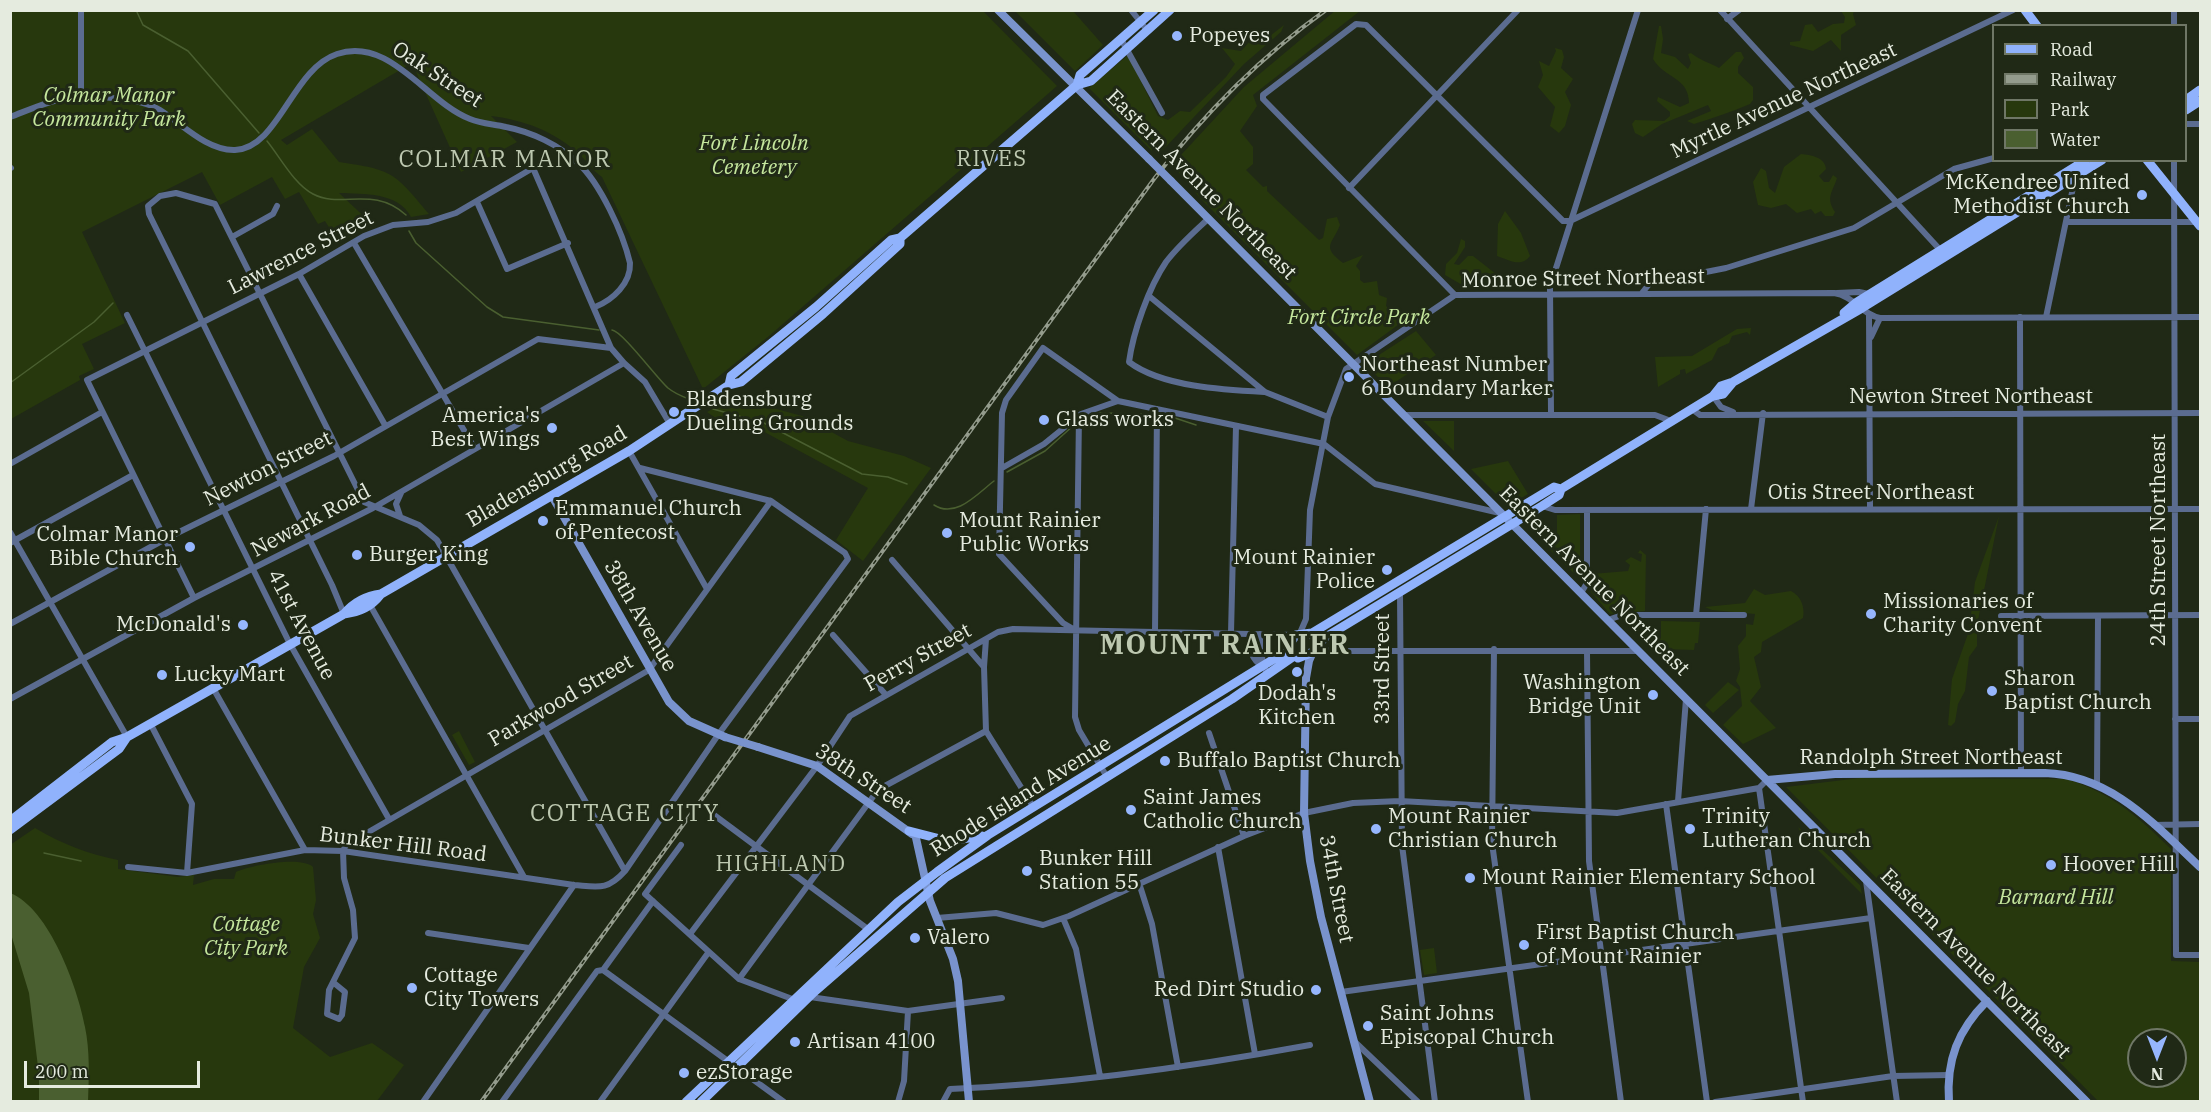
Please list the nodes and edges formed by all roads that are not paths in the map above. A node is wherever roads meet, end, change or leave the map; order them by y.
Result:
1 (81, 10) edge
2 (998, 10) edge
3 (1131, 10) edge
4 (1154, 10) edge
5 (1170, 10) edge
6 (1518, 10) edge
7 (1638, 10) edge
8 (1720, 10) edge
9 (1739, 10) edge
10 (2013, 10) edge
11 (2025, 10) edge
12 (1727, 19) junction
13 (1141, 21) junction
14 (2036, 24) edge
15 (1148, 30) junction
16 (1124, 43) junction
17 (1077, 85) junction
18 (2200, 90) edge
19 (1437, 95) junction
20 (81, 97) junction
21 (2187, 99) edge
22 (2200, 100) edge
23 (1809, 108) junction
24 (2187, 109) edge
25 (1162, 112) dead end
26 (10, 117) edge
27 (1992, 159) edge
28 (2083, 162) edge
29 (2099, 162) edge
30 (2149, 162) edge
31 (2174, 162) edge
32 (2075, 178) junction
33 (1349, 188) junction
34 (2174, 194) junction
35 (477, 202) junction
36 (1896, 202) junction
37 (277, 206) dead end
38 (1208, 219) junction
39 (1570, 221) junction
40 (2066, 222) junction
41 (2174, 222) junction
42 (2199, 224) edge
43 (232, 237) junction
44 (354, 243) junction
45 (568, 243) junction
46 (1943, 253) junction
47 (299, 274) junction
48 (1642, 293) junction
49 (1834, 293) junction
50 (1550, 294) junction
51 (1869, 294) junction
52 (259, 295) junction
53 (1149, 296) junction
54 (1455, 296) junction
55 (595, 307) junction
56 (1862, 308) junction
57 (127, 315) dead end
58 (2020, 317) junction
59 (2046, 317) junction
60 (2175, 317) junction
61 (2200, 317) edge
62 (1880, 318) junction
63 (201, 323) junction
64 (1870, 340) junction
65 (611, 348) junction
66 (144, 351) junction
67 (624, 363) junction
68 (1353, 364) junction
69 (1265, 392) junction
70 (443, 393) junction
71 (1713, 396) junction
72 (1118, 400) junction
73 (1157, 409) junction
74 (1692, 409) junction
75 (102, 412) junction
76 (1551, 413) junction
77 (1742, 413) junction
78 (1763, 413) junction
79 (1871, 413) junction
80 (2020, 413) junction
81 (2175, 413) junction
82 (2200, 413) edge
83 (1079, 415) junction
84 (1404, 415) junction
85 (1328, 417) junction
86 (1671, 421) junction
87 (670, 424) junction
88 (385, 425) junction
89 (1236, 426) junction
90 (1324, 444) junction
91 (475, 449) junction
92 (629, 451) junction
93 (338, 454) junction
94 (10, 464) edge
95 (640, 468) junction
96 (1002, 468) junction
97 (133, 475) junction
98 (281, 483) junction
99 (1560, 489) junction
100 (402, 491) junction
101 (552, 496) junction
102 (771, 501) junction
103 (1542, 506) junction
104 (373, 508) junction
105 (1706, 509) junction
106 (1751, 509) junction
107 (1870, 509) junction
108 (2020, 509) junction
109 (2175, 509) junction
110 (2200, 509) edge
111 (1587, 510) junction
112 (223, 512) junction
113 (1503, 514) junction
114 (400, 517) junction
115 (1513, 524) junction
116 (10, 532) edge
117 (165, 539) junction
118 (13, 542) edge
119 (309, 542) junction
120 (447, 556) junction
121 (892, 560) dead end
122 (252, 570) junction
123 (707, 589) junction
124 (1581, 593) junction
125 (381, 594) junction
126 (1400, 594) junction
127 (194, 598) junction
128 (50, 601) junction
129 (370, 605) junction
130 (344, 614) junction
131 (1696, 615) junction
132 (1743, 615) dead end
133 (2200, 615) edge
134 (2001, 616) dead end
135 (2020, 616) junction
136 (2098, 616) junction
137 (2175, 616) junction
138 (1306, 619) junction
139 (1608, 620) junction
140 (10, 624) edge
141 (1075, 630) junction
142 (1155, 632) junction
143 (1231, 633) junction
144 (1311, 633) junction
145 (1254, 634) junction
146 (1273, 634) junction
147 (1298, 634) junction
148 (833, 635) dead end
149 (986, 639) junction
150 (290, 644) junction
151 (1289, 646) junction
152 (969, 648) junction
153 (1316, 648) junction
154 (1494, 649) junction
155 (1400, 650) junction
156 (1587, 651) junction
157 (1638, 651) junction
158 (1296, 657) junction
159 (82, 658) junction
160 (984, 667) junction
161 (649, 670) junction
162 (1265, 670) junction
163 (1306, 678) junction
164 (213, 688) junction
165 (886, 695) junction
166 (10, 699) edge
167 (1686, 699) junction
168 (2200, 719) edge
169 (2175, 720) junction
170 (150, 723) junction
171 (544, 730) junction
172 (986, 732) junction
173 (1209, 733) dead end
174 (721, 736) junction
175 (127, 737) junction
176 (817, 766) junction
177 (1101, 768) junction
178 (2021, 773) junction
179 (466, 774) junction
180 (1107, 777) junction
181 (1767, 780) junction
182 (2097, 784) junction
183 (1759, 788) junction
184 (1400, 801) junction
185 (1677, 801) junction
186 (868, 802) junction
187 (1666, 804) junction
188 (1492, 805) junction
189 (1034, 807) junction
190 (710, 812) dead end
191 (1588, 812) junction
192 (1304, 813) junction
193 (389, 819) junction
194 (10, 821) edge
195 (2200, 824) edge
196 (2154, 825) junction
197 (2176, 825) junction
198 (10, 830) edge
199 (912, 834) junction
200 (988, 836) junction
201 (1244, 836) junction
202 (2176, 844) junction
203 (681, 845) dead end
204 (756, 845) junction
205 (1218, 847) junction
206 (305, 850) junction
207 (343, 851) junction
208 (128, 867) dead end
209 (2200, 867) edge
210 (625, 872) junction
211 (187, 873) junction
212 (524, 876) junction
213 (926, 880) junction
214 (1866, 880) junction
215 (1139, 883) junction
216 (807, 884) junction
217 (573, 885) junction
218 (927, 892) junction
219 (653, 901) junction
220 (937, 918) junction
221 (1063, 918) junction
222 (1871, 918) junction
223 (869, 930) junction
224 (1779, 930) junction
225 (428, 933) dead end
226 (690, 934) junction
227 (1686, 943) junction
228 (529, 948) junction
229 (708, 953) junction
230 (1600, 955) junction
231 (2200, 956) edge
232 (1509, 968) junction
233 (603, 970) junction
234 (739, 979) junction
235 (1420, 980) junction
236 (334, 983) junction
237 (1341, 992) junction
238 (810, 997) junction
239 (1002, 998) dead end
240 (795, 1000) junction
241 (1987, 1001) junction
242 (959, 1002) junction
243 (908, 1011) junction
244 (664, 1012) junction
245 (1353, 1040) junction
246 (1310, 1045) dead end
247 (1255, 1054) junction
248 (729, 1061) junction
249 (1178, 1067) junction
250 (738, 1068) junction
251 (1949, 1075) junction
252 (1100, 1076) junction
253 (1893, 1076) junction
254 (969, 1088) junction
255 (1802, 1089) junction
256 (504, 1099) edge
257 (423, 1101) edge
258 (513, 1101) edge
259 (600, 1101) edge
260 (686, 1101) edge
261 (701, 1101) edge
262 (784, 1101) edge
263 (898, 1101) edge
264 (943, 1101) edge
265 (969, 1101) edge
266 (1370, 1101) edge
267 (1418, 1101) edge
268 (1436, 1101) edge
269 (1528, 1101) edge
270 (1621, 1101) edge
271 (1707, 1101) edge
272 (1715, 1101) edge
273 (1803, 1101) edge
274 (1897, 1101) edge
275 (1949, 1101) edge
276 (2087, 1101) edge

1 - 20 street
2 - 17 main road, Eastern Avenue Northeast
3 - 13 street
4 - 13 main road
5 - 15 main road
6 - 19 street
7 - 39 street
8 - 12 street
9 - 12 street
10 - 23 street, Myrtle Avenue Northeast
11 - 14 main road
12 - 23 street
13 - 15 street
13 - 16 main road
15 - 16 main road
16 - 17 main road, Bladensburg Road
16 - 25 street
17 - 38 main road, Eastern Avenue Northeast, bridge
17 - 87 main road, Bladensburg Road
18 - 21 main road
19 - 33 street
19 - 33 street
19 - 39 street
20 - 26 street, Oak Street
20 - 55 street, Oak Street
22 - 24 main road
23 - 36 street
23 - 39 street, Myrtle Avenue Northeast
27 - 36 street
28 - 46 main road
29 - 32 main road
30 - 34 main road
31 - 34 street, 24th Street Northeast
32 - 40 street
32 - 46 main road
33 - 54 street
34 - 41 street, 24th Street Northeast
34 - 42 main road
35 - 44 street, Lawrence Street
35 - 45 street
35 - 45 street, Lawrence Street
36 - 46 street
36 - 48 street
37 - 43 street
38 - 53 street
38 - 68 main road, Eastern Avenue Northeast
39 - 50 street
40 - 41 street
40 - 59 street
41 - 42 street
41 - 60 street, 24th Street Northeast
43 - 52 street
43 - 63 street
44 - 47 street, Lawrence Street
44 - 70 street
45 - 55 street
46 - 51 main road
46 - 56 main road
47 - 52 street, Lawrence Street
47 - 88 street
48 - 49 street, Monroe Street Northeast
48 - 50 street, Monroe Street Northeast
49 - 51 street, Monroe Street Northeast
49 - 56 street, Monroe Street Northeast
50 - 54 street, Monroe Street Northeast
50 - 76 street
51 - 56 main road
52 - 63 street, Lawrence Street
52 - 93 street
53 - 69 street
53 - 69 street
54 - 68 street, Monroe Street Northeast
55 - 65 street
56 - 62 street, Monroe Street Northeast
56 - 64 street
56 - 71 main road
57 - 66 street, 41st Avenue
58 - 59 street, Monroe Street Northeast
58 - 62 street, Monroe Street Northeast
58 - 80 street
59 - 60 street, Monroe Street Northeast
60 - 61 street, Monroe Street Northeast
60 - 81 street, 24th Street Northeast
62 - 64 street
63 - 66 street, Lawrence Street
63 - 98 street
64 - 79 street
65 - 67 street
65 - 70 street, Newton Street
66 - 75 street, Lawrence Street
66 - 112 street, 41st Avenue
67 - 87 street
67 - 91 street, Newark Road
68 - 84 main road, Eastern Avenue Northeast
68 - 85 street
69 - 85 street
70 - 88 street, Newton Street
70 - 91 street
71 - 74 main road
71 - 77 street, Newton Street Northeast
72 - 73 street
72 - 83 street
72 - 96 street
73 - 89 street
73 - 142 street
74 - 77 street, Newton Street Northeast
74 - 86 main road
75 - 94 street
75 - 97 street
76 - 84 street
76 - 86 street
77 - 78 street, Newton Street Northeast
78 - 79 street, Newton Street Northeast
78 - 106 street
79 - 80 street, Newton Street Northeast
79 - 107 street
80 - 81 street, Newton Street Northeast
80 - 108 street
81 - 82 street, Newton Street Northeast
81 - 109 street, 24th Street Northeast
83 - 96 street
83 - 141 street
84 - 113 main road, Eastern Avenue Northeast
85 - 90 street
86 - 99 main road
87 - 92 main road, Bladensburg Road
88 - 93 street, Newton Street
89 - 90 street
89 - 143 street
90 - 113 street
90 - 138 street
91 - 100 street, Newark Road
92 - 95 street
92 - 101 main road, Bladensburg Road
93 - 98 street, Newton Street
93 - 104 street
95 - 102 street
95 - 123 street
96 - 141 street
97 - 117 street
97 - 118 street
98 - 112 street, Newton Street
98 - 119 street
99 - 103 main road
99 - 113 main road
100 - 104 street, Newark Road
100 - 114 street
101 - 120 main road, Bladensburg Road
101 - 161 main road, 38th Avenue
102 - 123 street, Parkwood Street
102 - 174 street
103 - 111 street, Otis Street Northeast
103 - 115 main road
104 - 114 street
104 - 119 street, Newark Road
105 - 106 street, Otis Street Northeast
105 - 111 street, Otis Street Northeast
105 - 131 street
106 - 107 street, Otis Street Northeast
107 - 108 street, Otis Street Northeast
108 - 109 street, Otis Street Northeast
108 - 135 street
109 - 110 street, Otis Street Northeast
109 - 137 street, 24th Street Northeast
111 - 124 street
112 - 117 street, Newton Street
112 - 122 street, 41st Avenue
113 - 115 main road, Eastern Avenue Northeast
113 - 144 main road
114 - 120 street
115 - 124 main road, Eastern Avenue Northeast
115 - 126 main road
116 - 118 street
117 - 127 street
117 - 128 street, Newton Street
118 - 128 street
119 - 122 street, Newark Road
119 - 130 street
120 - 125 main road, Bladensburg Road
120 - 171 street
121 - 152 street
122 - 127 street, Newark Road
122 - 150 street, 41st Avenue
123 - 161 street, Parkwood Street
124 - 139 main road, Eastern Avenue Northeast
125 - 129 main road, Bladensburg Road
125 - 130 main road, Bladensburg Road
126 - 153 main road
126 - 155 street, 33rd Street
127 - 159 street, Newark Road
128 - 140 street, Newton Street
128 - 159 street
129 - 130 main road, Bladensburg Road
129 - 179 street
130 - 150 main road, Bladensburg Road
131 - 132 street
131 - 139 street
133 - 137 street
134 - 135 street
135 - 136 street
135 - 178 street
136 - 137 street
136 - 182 street
137 - 169 street, 24th Street Northeast
138 - 144 street
138 - 147 street
139 - 157 main road, Eastern Avenue Northeast
141 - 142 street, Perry Street
141 - 149 street, Perry Street
141 - 177 street
142 - 143 street, Perry Street
143 - 145 street, Perry Street
144 - 147 main road
144 - 153 main road
145 - 146 street, Perry Street
145 - 162 street
146 - 147 street, Perry Street
146 - 151 street
147 - 151 main road, Rhode Island Avenue
148 - 165 street
149 - 152 street, Perry Street
149 - 160 street
150 - 164 main road, Bladensburg Road
150 - 193 street, 41st Avenue
151 - 158 main road
151 - 162 main road, Rhode Island Avenue
152 - 160 street
152 - 165 street, Perry Street
153 - 155 street
153 - 158 main road, Rhode Island Avenue
153 - 163 main road, 34th Street
154 - 155 street
154 - 156 street
154 - 188 street
155 - 184 street, 33rd Street
156 - 157 street
156 - 191 street
157 - 167 main road, Eastern Avenue Northeast
158 - 162 main road, Rhode Island Avenue
158 - 163 main road, 34th Street
159 - 166 street, Newark Road
159 - 175 street
160 - 172 street
161 - 171 street, Parkwood Street
161 - 174 main road, 38th Avenue
162 - 177 main road, Rhode Island Avenue
162 - 180 main road, Rhode Island Avenue
163 - 192 main road, 34th Street
164 - 170 main road, Bladensburg Road
164 - 206 street
165 - 176 street, Perry Street
167 - 181 main road, Eastern Avenue Northeast
167 - 185 street
168 - 169 street
169 - 197 street, 24th Street Northeast
170 - 175 main road, Bladensburg Road
170 - 211 street
171 - 179 street, Parkwood Street
171 - 210 street
172 - 186 street
172 - 189 street
173 - 201 street
174 - 176 main road, 38th Street, bridge
174 - 210 street
175 - 194 main road, Bladensburg Road
175 - 198 main road, Bladensburg Road
176 - 186 main road, 38th Street
176 - 204 street, Perry Street
177 - 180 street
177 - 189 main road, Rhode Island Avenue
178 - 181 main road, Randolph Street Northeast
178 - 182 main road, Randolph Street Northeast
179 - 193 street, Parkwood Street
179 - 212 street
180 - 218 main road, Rhode Island Avenue
181 - 183 street
181 - 214 main road, Eastern Avenue Northeast
182 - 196 main road, Randolph Street Northeast
183 - 185 street
183 - 224 street
184 - 188 street
184 - 192 street
184 - 235 street, 33rd Street
185 - 187 street
186 - 199 main road, 38th Street
186 - 216 street
187 - 191 street
187 - 227 street
188 - 191 street
188 - 232 street
189 - 200 main road, Rhode Island Avenue
190 - 204 street
191 - 230 street
192 - 201 street
192 - 237 main road, 34th Street
193 - 207 street, Parkwood Street
195 - 197 street
196 - 197 street
196 - 202 main road, Randolph Street Northeast
197 - 202 street, 24th Street Northeast
199 - 200 main road
199 - 213 main road, 38th Street
200 - 213 main road, Rhode Island Avenue
201 - 205 street
202 - 209 main road, Randolph Street Northeast
202 - 231 street, 24th Street Northeast
203 - 219 street
204 - 216 street
204 - 226 street, Perry Street
205 - 215 street
205 - 247 street
206 - 207 street, Bunker Hill Road
206 - 211 street, Bunker Hill Road
207 - 212 street, Bunker Hill Road
207 - 236 street
208 - 211 street, Bunker Hill Road
210 - 217 street, Bunker Hill Road
212 - 217 street, Bunker Hill Road
213 - 218 main road, 38th Street
213 - 223 main road, Rhode Island Avenue
214 - 222 street
214 - 241 main road, Eastern Avenue Northeast
215 - 221 street
215 - 249 street
216 - 223 street
216 - 234 street
217 - 228 street
218 - 220 main road, 38th Street
218 - 238 main road, Rhode Island Avenue
219 - 226 street
219 - 233 street
220 - 221 street
220 - 242 main road, 38th Street
221 - 252 street
222 - 224 street
222 - 253 street
223 - 240 main road, Rhode Island Avenue
224 - 227 street
224 - 255 street
225 - 228 street
226 - 229 street
227 - 230 street
227 - 271 street
228 - 257 street
229 - 234 street
229 - 244 street
230 - 232 street
230 - 270 street
232 - 235 street
232 - 269 street
233 - 244 street
233 - 256 street
234 - 240 street
235 - 237 street
235 - 268 street, 33rd Street
236 - 236 street
237 - 245 main road, 34th Street
238 - 243 street
238 - 250 main road, Rhode Island Avenue
239 - 242 street
240 - 248 main road, Rhode Island Avenue
241 - 251 main road
241 - 276 main road, Eastern Avenue Northeast
242 - 243 street
242 - 254 main road, 38th Street
243 - 263 street
244 - 248 street
244 - 259 street
245 - 266 main road, 34th Street
245 - 267 street
246 - 247 street
247 - 249 street
248 - 250 street
248 - 260 main road, Rhode Island Avenue
249 - 252 street
250 - 261 main road, Rhode Island Avenue
250 - 262 street
251 - 253 street
251 - 275 main road
252 - 254 street
253 - 255 street
253 - 274 street
254 - 264 street
254 - 265 main road, 38th Street
255 - 272 street
255 - 273 street
256 - 258 street

